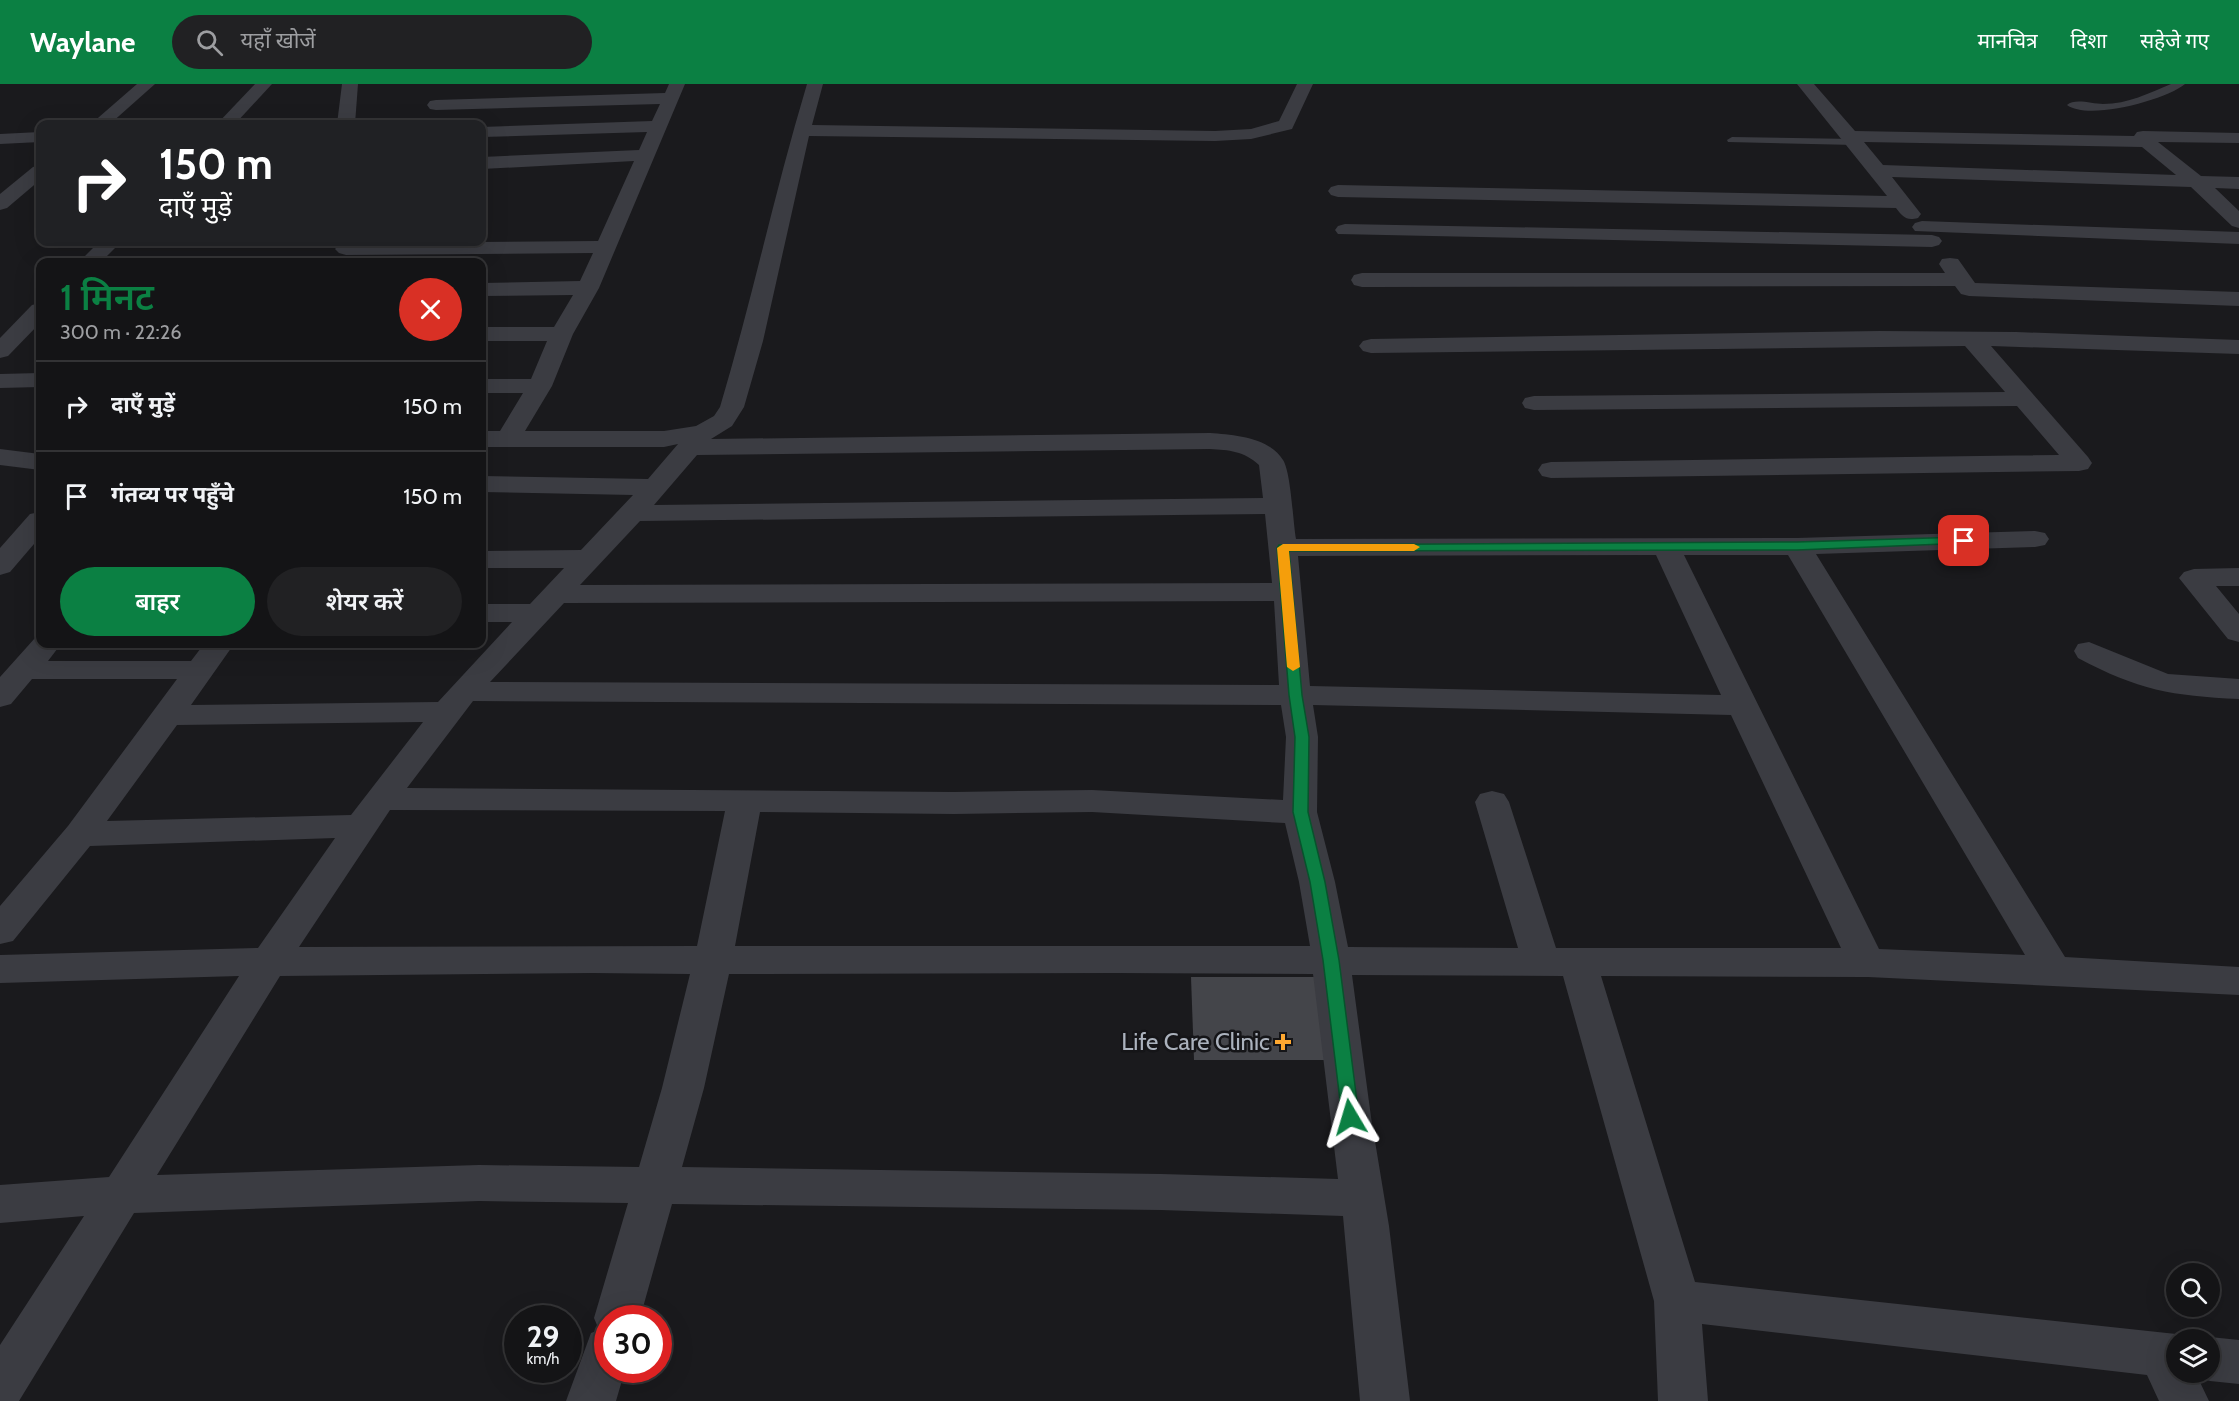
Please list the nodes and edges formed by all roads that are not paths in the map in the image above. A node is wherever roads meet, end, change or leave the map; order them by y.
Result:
1 (147, 84) edge
2 (264, 84) edge
3 (350, 84) edge
4 (434, 84) edge
5 (816, 84) edge
6 (1305, 84) edge
7 (1805, 84) edge
8 (2180, 84) edge
9 (674, 91) edge
10 (436, 105) junction
11 (2072, 105) dead end
12 (105, 120) edge
13 (230, 120) edge
14 (346, 120) edge
15 (437, 120) edge
16 (659, 126) junction
17 (801, 130) junction
18 (486, 132) edge
19 (36, 137) edge
20 (2239, 138) edge
21 (0, 139) edge
22 (1852, 139) junction
23 (1732, 140) dead end
24 (2146, 142) junction
25 (646, 155) junction
26 (486, 163) edge
27 (1879, 171) junction
28 (34, 176) edge
29 (0, 181) edge
30 (2197, 182) junction
31 (2239, 183) edge
32 (1338, 191) dead end
33 (1902, 202) junction
34 (0, 204) edge
35 (2239, 222) edge
36 (1345, 230) dead end
37 (1927, 234) junction
38 (2239, 238) edge
39 (486, 245) edge
40 (107, 246) edge
41 (431, 246) edge
42 (606, 247) junction
43 (346, 251) edge
44 (93, 258) edge
45 (1362, 280) dead end
46 (1965, 284) junction
47 (588, 288) junction
48 (486, 290) edge
49 (2236, 301) edge
50 (36, 314) edge
51 (486, 334) edge
52 (561, 334) junction
53 (2016, 339) junction
54 (1973, 340) junction
55 (1371, 346) dead end
56 (2239, 347) edge
57 (0, 351) edge
58 (36, 380) edge
59 (0, 381) edge
60 (486, 386) edge
61 (540, 386) junction
62 (2025, 399) junction
63 (1534, 403) dead end
64 (486, 439) edge
65 (697, 439) junction
66 (507, 440) junction
67 (36, 450) edge
68 (0, 451) edge
69 (0, 457) edge
70 (36, 462) edge
71 (1551, 470) dead end
72 (486, 484) edge
73 (655, 487) junction
74 (1278, 506) junction
75 (632, 513) junction
76 (36, 525) edge
77 (2035, 539) dead end
78 (1797, 546) junction
79 (1666, 547) junction
80 (1283, 548) junction
81 (486, 559) edge
82 (588, 559) junction
83 (0, 566) edge
84 (2239, 577) edge
85 (1288, 592) junction
86 (546, 603) junction
87 (486, 612) edge
88 (2239, 633) edge
89 (42, 648) edge
90 (2089, 651) dead end
91 (210, 657) edge
92 (23, 670) junction
93 (2239, 689) edge
94 (1295, 695) junction
95 (0, 697) edge
96 (456, 701) junction
97 (1743, 705) junction
98 (167, 715) junction
99 (745, 800) junction
100 (1492, 802) dead end
101 (371, 812) junction
102 (1300, 812) junction
103 (80, 834) junction
104 (0, 931) edge
105 (270, 960) junction
106 (1331, 960) junction
107 (713, 961) junction
108 (1559, 962) junction
109 (1867, 963) junction
110 (0, 969) edge
111 (2053, 970) junction
112 (2239, 981) edge
113 (656, 1186) junction
114 (121, 1195) junction
115 (1363, 1197) junction
116 (0, 1204) edge
117 (1677, 1301) junction
118 (621, 1305) edge
119 (2166, 1355) edge
120 (2220, 1360) edge
121 (2239, 1362) edge
122 (597, 1383) edge
123 (2178, 1383) edge
124 (0, 1388) edge
125 (591, 1401) edge
126 (1385, 1401) edge
127 (1683, 1401) edge
128 (2184, 1401) edge

1 - 12 street
2 - 13 street
3 - 14 street
4 - 10 street
5 - 17 street
6 - 17 street
7 - 22 street
8 - 11 lane
9 - 10 street
9 - 16 street
10 - 15 street
16 - 18 street
16 - 25 street
17 - 65 street
19 - 21 street
20 - 24 street
22 - 23 lane
22 - 24 street
22 - 27 street
24 - 30 street
25 - 26 street
25 - 42 street
27 - 30 street
27 - 33 street
28 - 29 street
28 - 34 street
30 - 31 street
30 - 35 street
32 - 33 street
33 - 37 street
36 - 37 street
37 - 38 street
37 - 46 street
39 - 42 street
40 - 44 street
41 - 43 street
42 - 47 street
45 - 46 street
46 - 49 street
46 - 53 street
47 - 48 street
47 - 52 street
50 - 57 street
51 - 52 street
52 - 61 street
53 - 54 street
53 - 56 street
54 - 55 street
54 - 62 street
58 - 59 street
60 - 61 street
61 - 66 street
62 - 63 street
62 - 71 street
64 - 66 street
65 - 66 street
65 - 73 street
65 - 74 street
67 - 68 street
69 - 70 street
72 - 73 street
73 - 75 street
74 - 75 street
74 - 80 street
75 - 82 street
76 - 83 street
77 - 78 street
78 - 79 street
78 - 111 street
79 - 80 street
79 - 97 street
80 - 85 street
81 - 82 street
82 - 86 street
84 - 88 street
85 - 86 street
85 - 94 street
86 - 87 street
86 - 96 street
89 - 92 street
90 - 93 street
91 - 92 street
91 - 98 street
92 - 95 street
94 - 96 street
94 - 97 street
94 - 102 street
96 - 98 street
96 - 101 street
97 - 109 street
98 - 103 street
99 - 101 street
99 - 102 street
99 - 107 street
100 - 108 street
101 - 103 street
101 - 105 street
102 - 106 street
103 - 104 street
105 - 107 street
105 - 110 street
105 - 114 street
106 - 107 street
106 - 108 street
106 - 115 street
107 - 113 street
108 - 109 street
108 - 117 street
109 - 111 street
111 - 112 street
113 - 114 street
113 - 115 street
113 - 118 street
114 - 116 street
114 - 124 street
115 - 126 street
117 - 119 street
117 - 127 street
120 - 121 street
122 - 125 street
123 - 128 street

